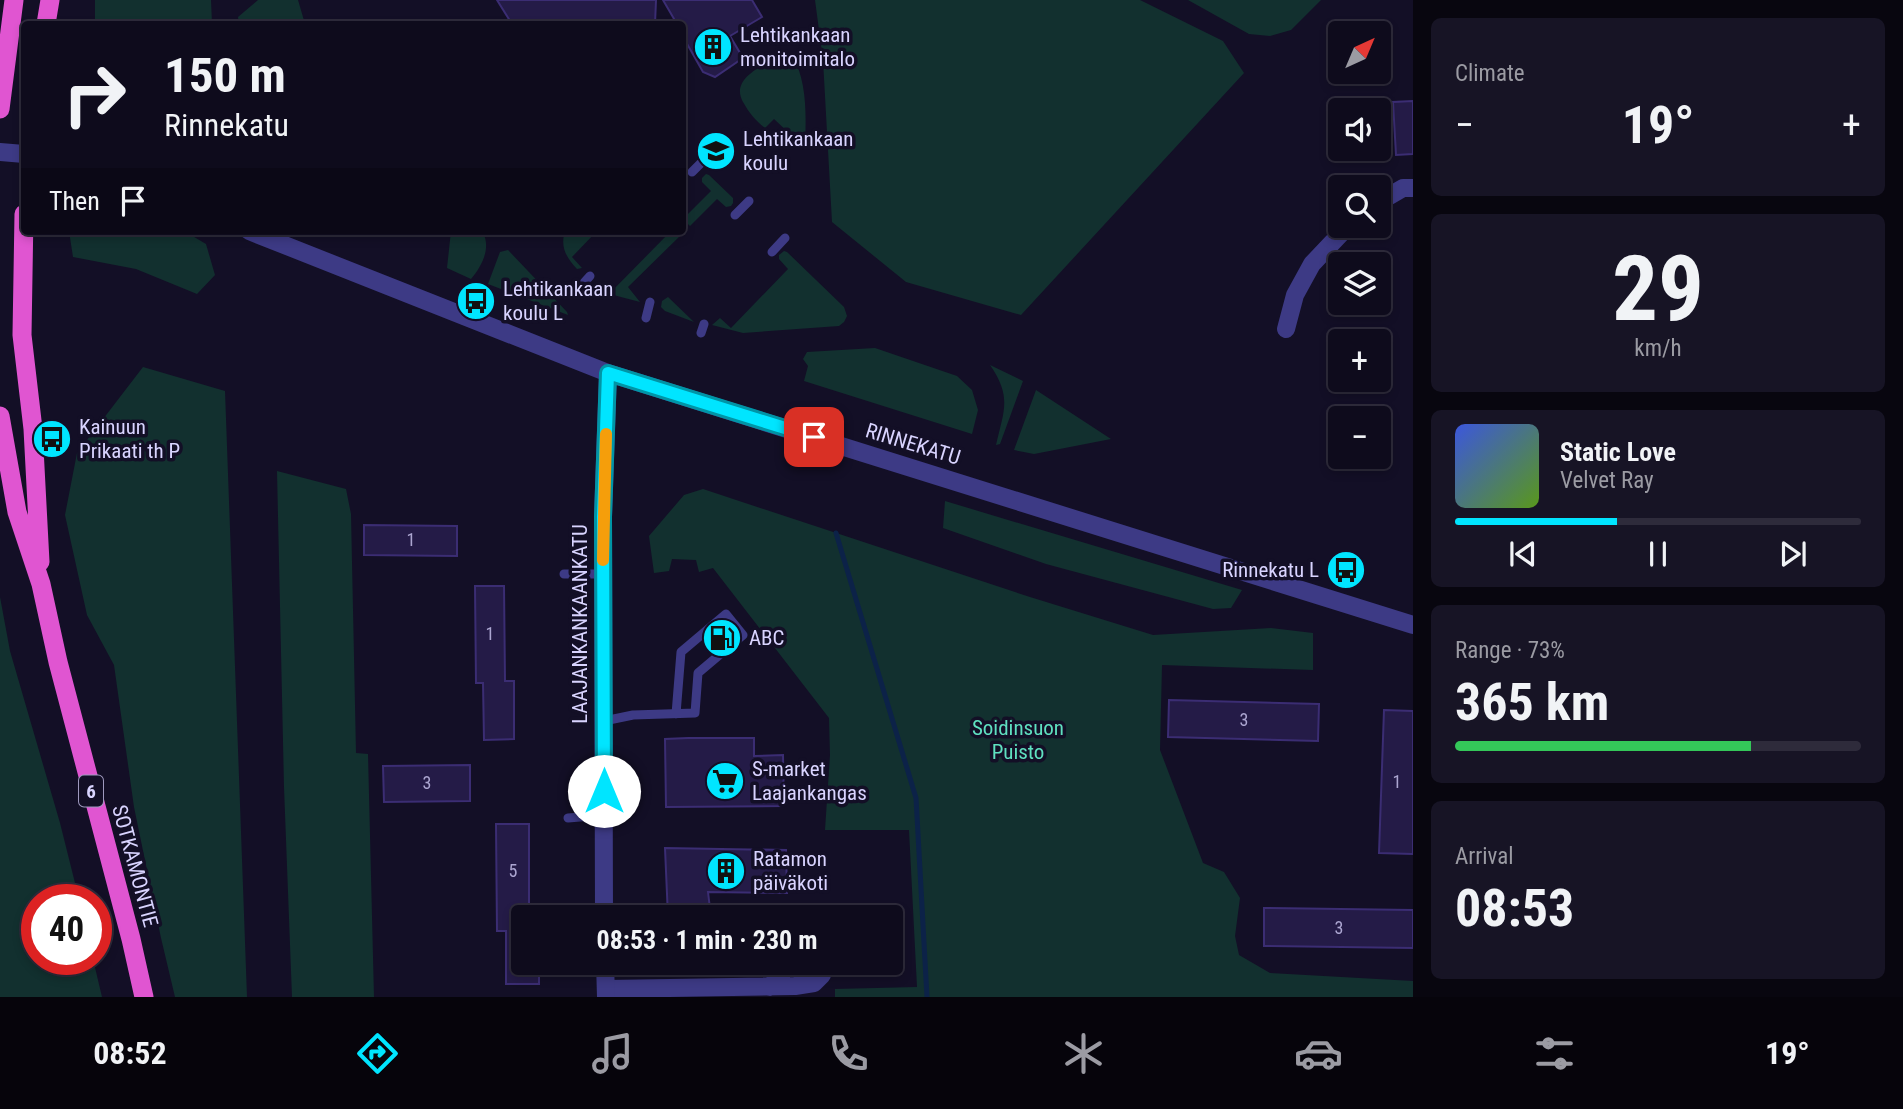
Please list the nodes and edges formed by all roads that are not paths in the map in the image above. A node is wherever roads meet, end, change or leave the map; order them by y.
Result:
1 (14, 0) edge
2 (0, 109) edge
3 (0, 152) edge
4 (21, 154) edge
5 (705, 159) dead end
6 (692, 172) dead end
7 (1413, 188) edge
8 (1391, 195) edge
9 (748, 201) dead end
10 (735, 215) dead end
11 (24, 235) edge
12 (259, 235) edge
13 (785, 238) dead end
14 (1336, 238) edge
15 (772, 252) dead end
16 (590, 276) dead end
17 (581, 286) dead end
18 (650, 302) dead end
19 (646, 318) dead end
20 (1286, 329) dead end
21 (608, 373) junction
22 (0, 416) edge
23 (564, 574) dead end
24 (603, 574) junction
25 (41, 584) junction
26 (1413, 625) edge
27 (676, 714) junction
28 (604, 721) junction
29 (604, 815) junction
30 (568, 818) dead end
31 (604, 905) edge
32 (605, 975) edge
33 (780, 975) edge
34 (822, 975) edge
35 (770, 987) junction
36 (606, 993) edge
37 (144, 997) edge

1 - 2 highway
3 - 4 street
5 - 6 lane
7 - 8 street
9 - 10 lane
11 - 25 highway, SOTKAMONTIE / 6
12 - 21 street, RINNEKATU
13 - 15 lane
14 - 20 street
16 - 17 lane
18 - 19 lane
21 - 24 street, LAAJANKANKAANKATU
21 - 26 street, RINNEKATU
22 - 25 highway, SOTKAMONTIE / 6
23 - 24 lane
24 - 28 street, LAAJANKANKAANKATU
25 - 37 highway, SOTKAMONTIE / 6
27 - 27 lane
27 - 28 lane
28 - 29 street, LAAJANKANKAANKATU
29 - 30 lane
29 - 31 street, LAAJANKANKAANKATU
32 - 36 street
33 - 35 street
34 - 35 street
35 - 36 street

